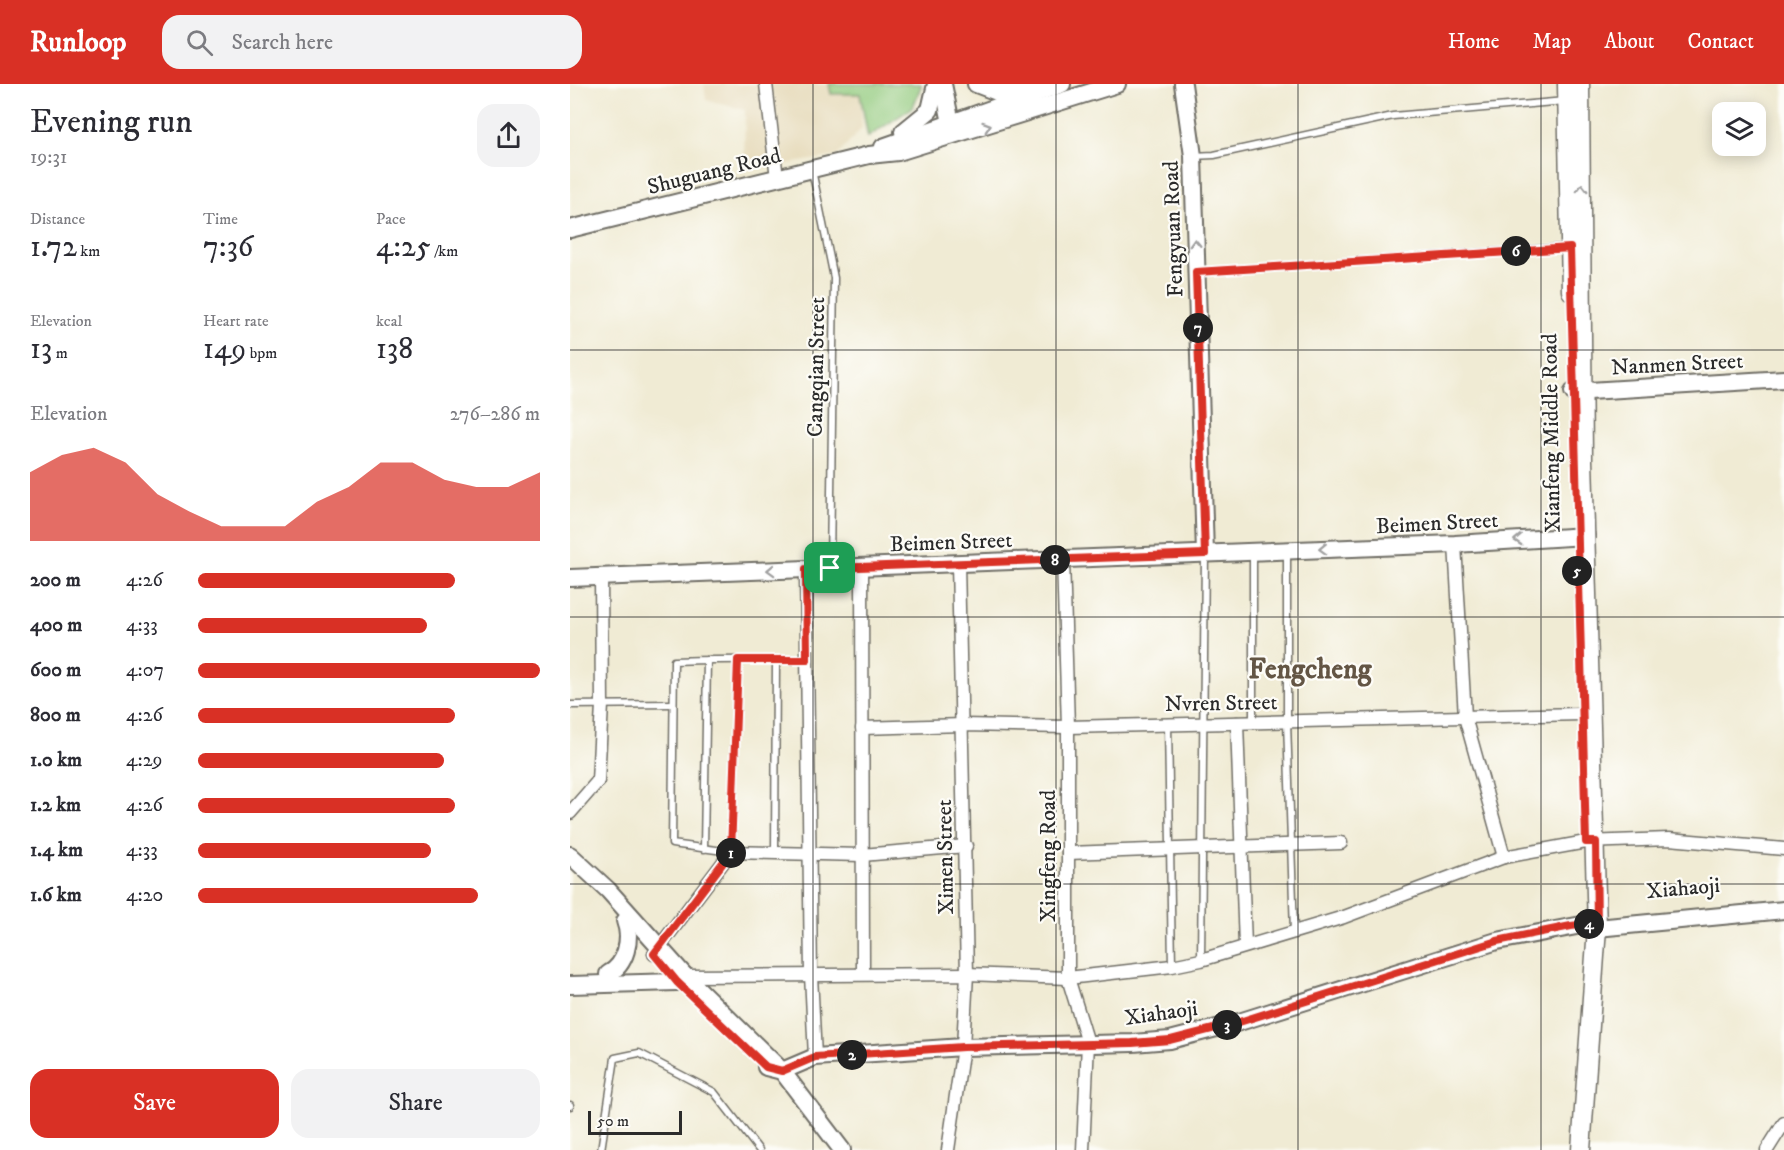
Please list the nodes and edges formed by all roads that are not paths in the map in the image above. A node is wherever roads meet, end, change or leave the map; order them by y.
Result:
1 (766, 84) edge
2 (936, 84) edge
3 (944, 84) edge
4 (954, 84) edge
5 (976, 84) edge
6 (1062, 84) edge
7 (1117, 84) edge
8 (1183, 84) edge
9 (1580, 84) edge
10 (1567, 93) edge
11 (957, 128) junction
12 (896, 141) junction
13 (869, 155) junction
14 (1193, 156) junction
15 (812, 169) junction
16 (777, 177) junction
17 (570, 230) edge
18 (1570, 248) junction
19 (1196, 272) junction
20 (1784, 379) edge
21 (1579, 392) junction
22 (1581, 537) junction
23 (1455, 544) junction
24 (1287, 550) junction
25 (1253, 552) junction
26 (1205, 554) junction
27 (1063, 559) junction
28 (958, 563) junction
29 (861, 567) junction
30 (830, 568) junction
31 (806, 569) junction
32 (601, 577) junction
33 (570, 578) edge
34 (707, 660) junction
35 (738, 660) junction
36 (776, 660) junction
37 (807, 660) junction
38 (674, 704) junction
39 (570, 705) edge
40 (602, 705) junction
41 (1581, 714) junction
42 (1465, 717) junction
43 (1254, 722) junction
44 (1287, 722) junction
45 (1237, 723) junction
46 (963, 724) junction
47 (1204, 724) junction
48 (1168, 725) junction
49 (1068, 727) junction
50 (862, 728) junction
51 (570, 813) edge
52 (1591, 842) junction
53 (1341, 843) dead end
54 (1291, 845) junction
55 (966, 846) junction
56 (1242, 846) junction
57 (1202, 848) junction
58 (704, 849) junction
59 (1170, 849) junction
60 (1784, 849) edge
61 (731, 852) junction
62 (775, 853) junction
63 (1068, 853) junction
64 (810, 854) junction
65 (570, 855) edge
66 (862, 855) junction
67 (1504, 857) junction
68 (570, 866) edge
69 (1784, 903) edge
70 (1784, 910) edge
71 (625, 921) junction
72 (1594, 923) junction
73 (1294, 932) junction
74 (1245, 946) junction
75 (657, 951) junction
76 (1201, 960) junction
77 (1172, 966) junction
78 (608, 974) junction
79 (863, 974) junction
80 (570, 975) edge
81 (811, 975) junction
82 (967, 975) junction
83 (677, 977) junction
84 (1068, 978) junction
85 (570, 985) edge
86 (1088, 1043) junction
87 (963, 1047) junction
88 (815, 1057) junction
89 (774, 1069) junction
90 (1784, 1123) edge
91 (601, 1150) edge
92 (759, 1150) edge
93 (829, 1150) edge
94 (842, 1150) edge
95 (948, 1150) edge
96 (1083, 1150) edge
97 (1573, 1150) edge
98 (1581, 1150) edge
99 (1767, 1150) edge

1 - 16 street
2 - 12 street
3 - 11 street
4 - 11 street
5 - 6 street
6 - 11 street, Shuguang Road
11 -> 7 street, Shuguang Road
8 - 14 street, Fengyuan Road
21 -> 9 main road, Xianfeng Middle Road
10 - 14 lane
10 - 18 main road, Xianfeng Middle Road
11 - 12 street, Shuguang Road
11 - 13 street, Shuguang Road
12 - 13 street, Shuguang Road
13 - 15 street, Shuguang Road
19 -> 14 street, Fengyuan Road
15 - 16 street, Shuguang Road
15 - 30 lane, Cangqian Street
16 - 17 street, Shuguang Road
18 - 19 lane
18 - 21 main road, Xianfeng Middle Road
19 - 26 street, Fengyuan Road
20 - 21 street, Nanmen Street
21 - 22 main road, Xianfeng Middle Road
22 -> 23 street, Beimen Street
22 - 41 main road, Xianfeng Middle Road
22 - 52 main road, Xianfeng Middle Road
23 -> 24 street, Beimen Street
23 - 42 street
24 - 25 street, Beimen Street
24 - 44 lane
25 - 26 street, Beimen Street
25 - 43 lane
26 - 27 street, Beimen Street
26 - 47 lane
27 - 28 street, Beimen Street
27 - 49 street, Xingfeng Road
28 - 29 street, Beimen Street
28 - 46 street, Ximen Street
29 - 30 street, Beimen Street
29 - 50 street
30 - 31 street, Beimen Street
31 -> 32 street, Beimen Street
31 - 37 street
32 - 33 street, Beimen Street
32 - 40 street
34 - 35 lane
34 - 38 lane
34 - 58 lane
35 - 36 lane
35 - 61 lane
36 - 37 lane
36 - 62 lane
37 - 64 street
38 - 40 lane
38 - 58 lane
39 - 40 lane
40 - 51 street
41 - 42 street, Nvren Street
41 - 52 main road, Xianfeng Middle Road
42 - 44 street, Nvren Street
42 - 67 street
43 - 44 street, Nvren Street
43 - 45 street, Nvren Street
44 - 54 lane
45 - 47 street, Nvren Street
45 - 56 street
46 - 49 street, Nvren Street
46 - 50 street, Nvren Street
46 - 55 street, Ximen Street
47 - 48 street, Nvren Street
47 - 57 lane
48 - 49 street, Nvren Street
48 - 59 lane
49 - 63 street, Xingfeng Road
50 - 66 street
52 - 60 street
52 - 67 street
52 - 72 main road, Xianfeng Middle Road
53 - 54 street
54 - 56 street
54 - 73 lane
55 - 66 street
55 - 82 street, Ximen Street
56 - 57 street
56 - 74 street
57 - 59 street
57 - 76 lane
58 - 61 lane
59 - 63 street
59 - 77 lane
61 - 62 street
61 - 75 street
62 - 64 street
63 - 84 street, Xingfeng Road
64 - 66 street
64 - 81 street
65 - 75 street
66 - 79 street
67 - 73 street
68 - 71 street
69 - 72 street, Xiahaoji
70 - 72 street, Xiahaoji
71 - 75 street
71 - 78 street
72 - 86 street, Xiahaoji
72 - 97 main road
72 - 98 main road
73 - 74 street
74 - 76 street
75 - 83 street
76 - 77 street
77 - 84 street
78 - 80 street
78 - 83 street
79 - 81 street
79 - 82 street
81 - 83 street
81 - 88 street
82 - 84 street
82 - 87 street, Ximen Street
83 - 85 street
83 - 89 street
84 - 86 street, Xingfeng Road
86 - 87 street, Xiahaoji
86 - 96 street, Xingfeng Road
87 - 88 street, Xiahaoji
87 - 95 street, Ximen Street
88 - 89 street, Xiahaoji
89 - 93 street
89 - 94 street
90 - 99 street
91 - 92 lane

